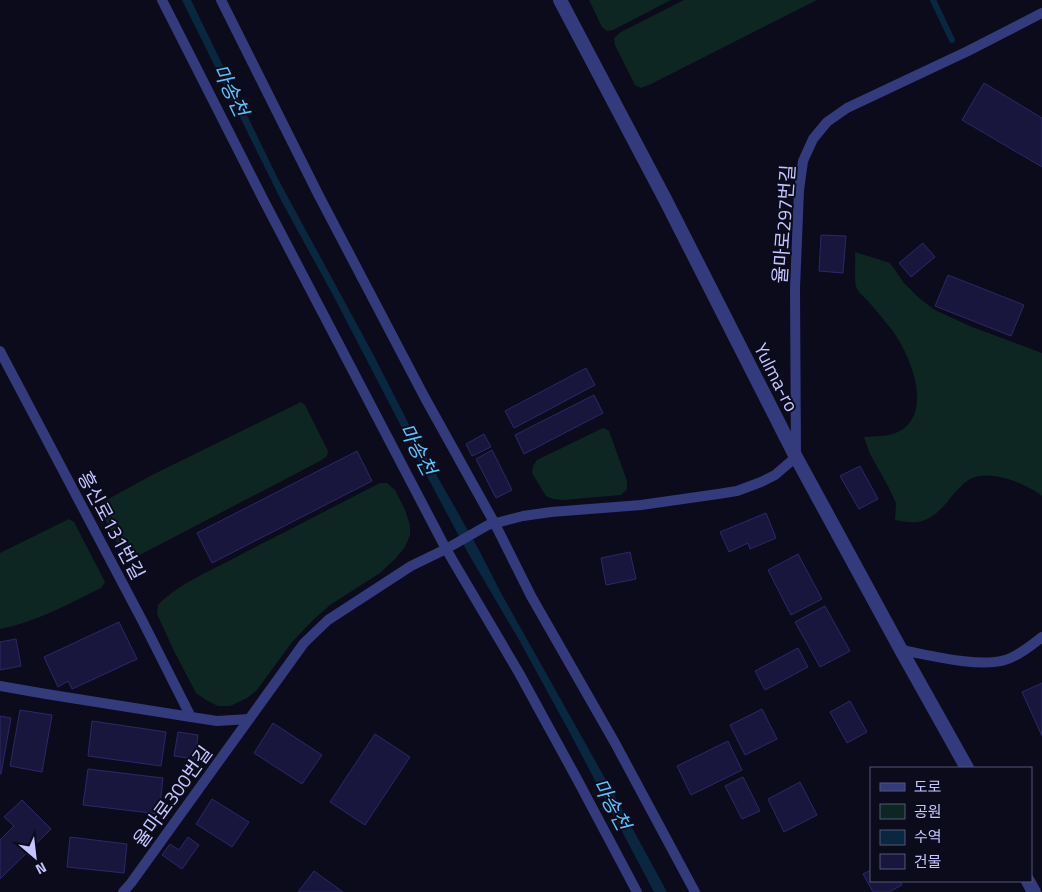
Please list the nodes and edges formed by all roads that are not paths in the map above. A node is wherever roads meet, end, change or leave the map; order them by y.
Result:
1 (162, 0) edge
2 (222, 0) edge
3 (560, 0) edge
4 (1042, 13) edge
5 (0, 351) edge
6 (796, 457) junction
7 (491, 525) junction
8 (446, 549) junction
9 (1042, 637) edge
10 (901, 650) junction
11 (0, 686) edge
12 (191, 718) junction
13 (249, 719) junction
14 (966, 767) edge
15 (123, 892) edge
16 (637, 892) edge
17 (695, 892) edge

1 - 8 lane
2 - 7 lane
3 - 6 street, Yulma-ro
4 - 6 lane, 율마로297번길
5 - 12 lane, 흥신로131번길
6 - 7 lane, 율마로300번길
6 - 10 street, Yulma-ro
7 - 8 lane, 율마로300번길
7 - 17 lane
8 - 13 lane, 율마로300번길
8 - 16 lane
9 - 10 lane
10 - 14 street, Yulma-ro
11 - 12 lane
12 - 13 lane
13 - 15 lane, 율마로300번길

